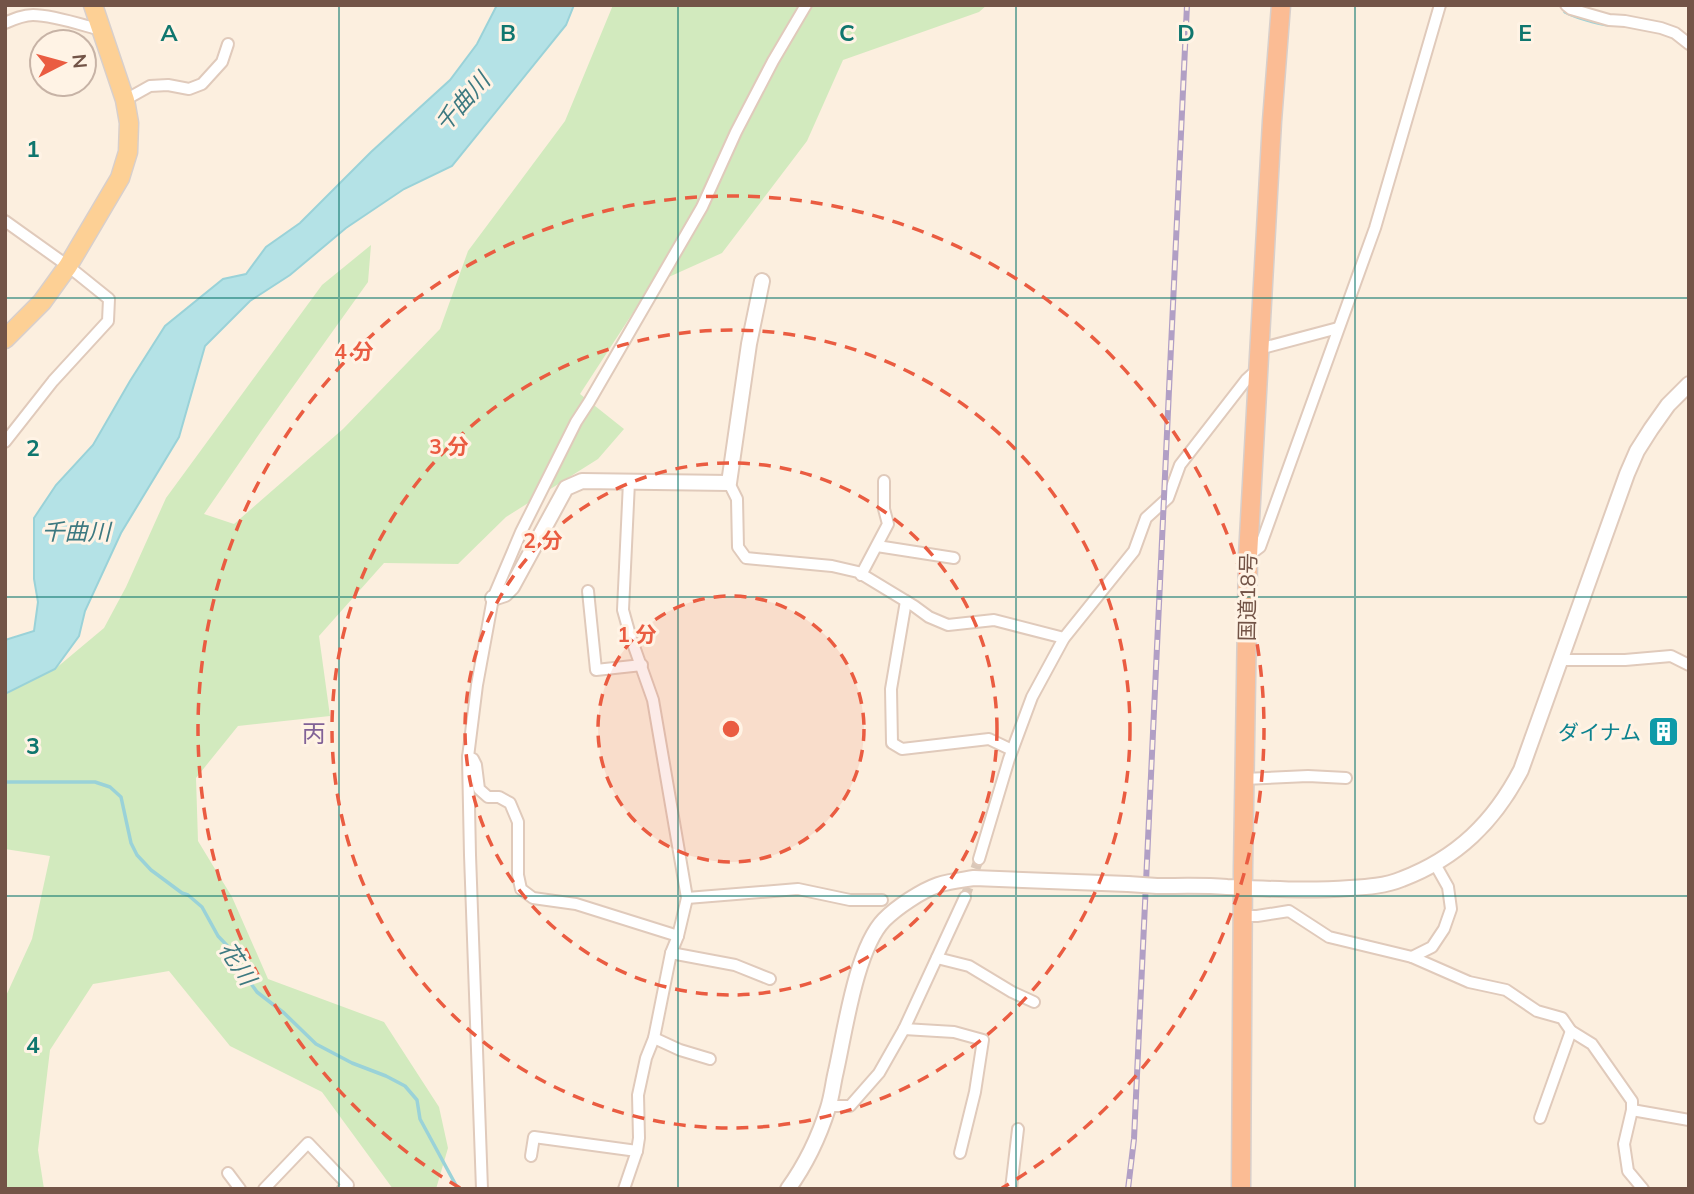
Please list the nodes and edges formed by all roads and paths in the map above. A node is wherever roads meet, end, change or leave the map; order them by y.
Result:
1 (93, 5) edge
2 (806, 5) edge
3 (1281, 5) edge
4 (1440, 5) edge
5 (1566, 5) edge
6 (5, 23) edge
7 (102, 30) junction
8 (228, 44) dead end
9 (1689, 44) edge
10 (125, 100) junction
11 (5, 221) edge
12 (68, 266) junction
13 (762, 281) dead end
14 (1338, 328) junction
15 (5, 339) edge
16 (1259, 349) junction
17 (1258, 369) junction
18 (1689, 384) edge
19 (5, 442) edge
20 (884, 481) dead end
21 (629, 482) junction
22 (729, 482) junction
23 (877, 546) junction
24 (1248, 556) junction
25 (954, 558) dead end
26 (862, 575) junction
27 (588, 591) dead end
28 (494, 598) junction
29 (906, 601) junction
30 (1064, 638) junction
31 (1561, 660) junction
32 (642, 665) junction
33 (1689, 665) edge
34 (1012, 750) junction
35 (468, 757) junction
36 (1346, 778) dead end
37 (1244, 779) junction
38 (979, 859) tunnel mouth
39 (1435, 864) junction
40 (1242, 888) junction
41 (965, 897) tunnel mouth
42 (687, 898) junction
43 (882, 900) dead end
44 (1242, 916) junction
45 (678, 936) junction
46 (671, 953) junction
47 (1412, 957) junction
48 (937, 958) junction
49 (770, 979) dead end
50 (1034, 1002) dead end
51 (904, 1029) junction
52 (1571, 1031) junction
53 (654, 1038) junction
54 (710, 1059) dead end
55 (828, 1106) junction
56 (1632, 1110) junction
57 (1540, 1118) dead end
58 (1689, 1120) edge
59 (1018, 1129) dead end
60 (637, 1151) junction
61 (960, 1153) dead end
62 (531, 1156) dead end
63 (228, 1172) dead end
64 (240, 1189) edge
65 (264, 1189) edge
66 (343, 1189) edge
67 (482, 1189) edge
68 (624, 1189) edge
69 (788, 1189) edge
70 (1011, 1189) edge
71 (1241, 1189) edge
72 (1643, 1189) edge

1 - 7 main road
2 - 28 street
3 - 16 highway, 国道18号
4 - 14 street
5 - 9 street
6 - 7 street
7 - 10 main road
8 - 10 street
10 - 12 main road
11 - 12 street
12 - 15 main road
12 - 19 street
13 - 22 street
14 - 16 street
14 - 24 street
16 - 17 highway, 国道18号
17 - 24 highway, 国道18号
17 - 30 street
18 - 31 street
20 - 23 street
21 - 22 street
21 - 28 street
21 - 32 street
22 - 26 street
23 - 25 street
23 - 26 street
24 - 37 highway, 国道18号
26 - 29 street
27 - 32 street
28 - 35 street
29 - 30 street
29 - 34 street
30 - 34 street
31 - 33 street
31 - 39 street
32 - 42 street
34 - 38 street
35 - 45 street
35 - 67 street
36 - 37 street
37 - 40 highway, 国道18号
39 - 40 street
39 - 47 street
40 - 44 highway, 国道18号
40 - 55 street, bridge
41 - 48 street
42 - 43 street
42 - 45 street
44 - 47 street
44 - 71 highway, 国道18号
45 - 46 street
46 - 49 street
46 - 53 street
47 - 52 street
48 - 50 street
48 - 51 street
51 - 55 street
51 - 61 street
52 - 56 street
52 - 57 street
53 - 54 street
53 - 60 street
55 - 69 street
56 - 58 street
56 - 72 street
59 - 70 street
60 - 62 street
60 - 68 street
63 - 64 street
65 - 66 street

